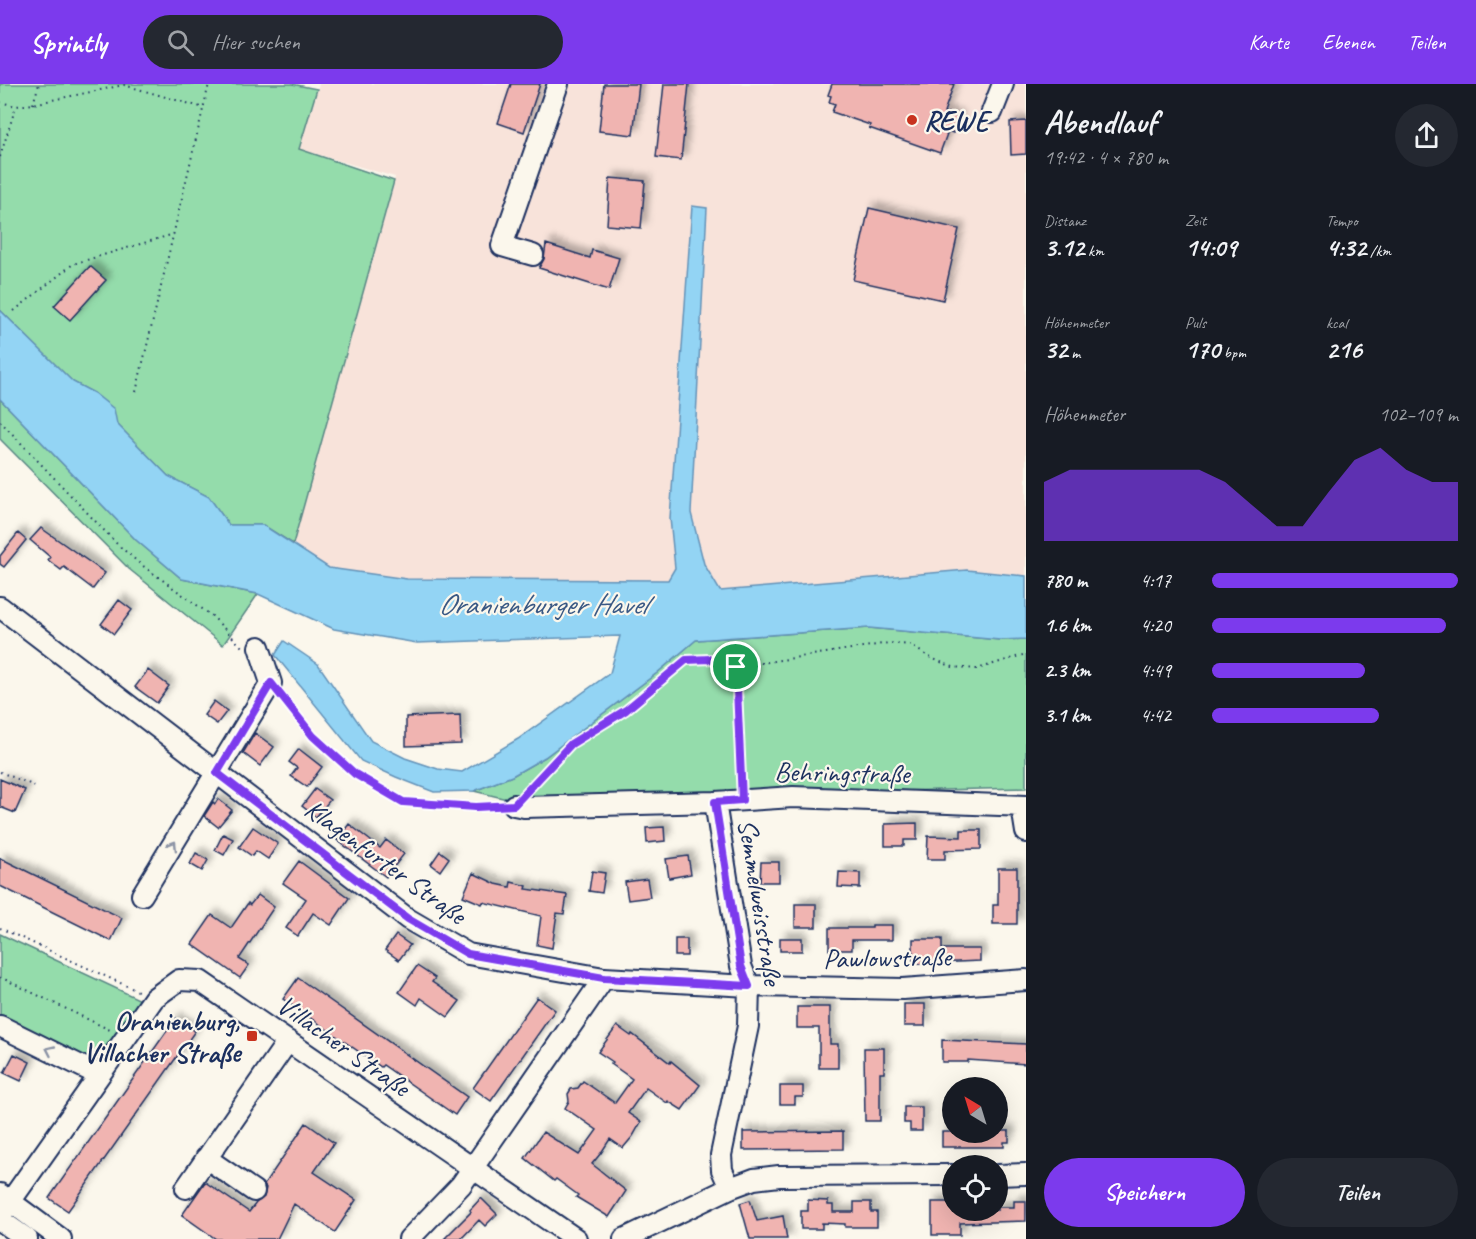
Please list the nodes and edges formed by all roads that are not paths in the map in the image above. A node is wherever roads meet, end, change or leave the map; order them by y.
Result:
1 (558, 84) edge
2 (1003, 84) edge
3 (992, 112) dead end
4 (534, 255) dead end
5 (0, 607) edge
6 (253, 650) road end
7 (217, 773) junction
8 (715, 802) junction
9 (514, 805) road end
10 (1024, 806) edge
11 (1026, 832) edge
12 (142, 895) dead end
13 (604, 978) junction
14 (1026, 980) edge
15 (749, 986) junction
16 (0, 1026) edge
17 (288, 1041) junction
18 (99, 1075) junction
19 (206, 1158) junction
20 (473, 1168) junction
21 (1026, 1174) edge
22 (942, 1175) edge
23 (1008, 1175) edge
24 (186, 1188) dead end
25 (730, 1188) junction
26 (254, 1191) dead end
27 (3, 1207) edge
28 (27, 1239) edge
29 (61, 1239) edge
30 (409, 1239) edge
31 (576, 1239) edge
32 (624, 1239) edge

1 - 4 street
2 - 3 street
5 - 7 street, Klagenfurter Straße
6 - 7 street
12 -> 7 street
7 - 13 street, Klagenfurter Straße
8 - 9 street, Behringstraße
8 - 10 street, Behringstraße
8 - 15 street, Semmelweisstraße
10 - 11 street
13 - 15 street, Klagenfurter Straße
13 - 20 street
14 - 15 street, Pawlowstraße
15 - 25 street, Semmelweisstraße
18 -> 16 street
17 - 18 street, Villacher Straße
17 - 19 street
17 - 20 street, Villacher Straße
18 - 27 street
19 - 24 street
19 - 26 street
20 - 30 street
20 - 31 street, Villacher Straße
21 - 23 street
22 - 25 street
25 - 32 street
27 - 28 street
27 - 29 street

